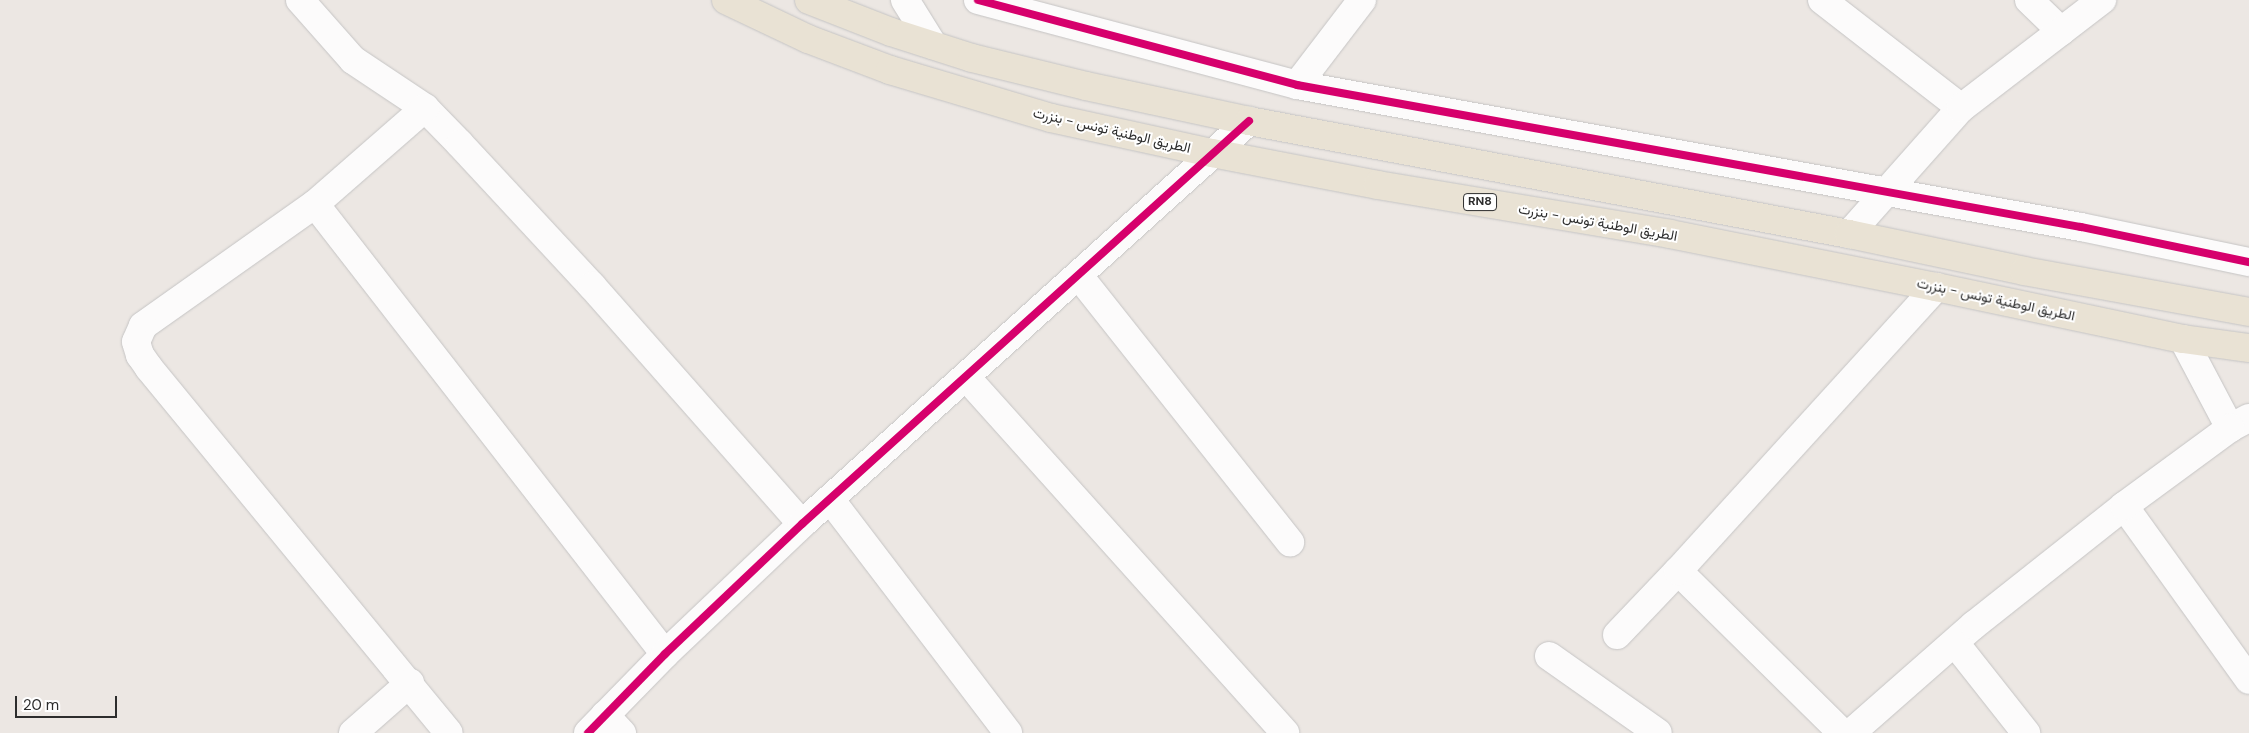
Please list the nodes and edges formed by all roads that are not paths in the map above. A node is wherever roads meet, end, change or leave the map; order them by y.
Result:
1 (300, 0) edge
2 (726, 0) edge
3 (809, 0) edge
4 (978, 0) edge
5 (1362, 0) edge
6 (1822, 0) edge
7 (2029, 0) edge
8 (2102, 0) edge
9 (909, 2) edge
10 (2061, 31) junction
11 (933, 46) junction
12 (1297, 85) junction
13 (425, 108) junction
14 (1961, 108) junction
15 (1248, 121) junction
16 (1212, 153) junction
17 (1886, 190) junction
18 (315, 204) junction
19 (1849, 234) junction
20 (2249, 262) edge
21 (1079, 276) junction
22 (2082, 281) junction
23 (1936, 287) junction
24 (2249, 312) edge
25 (2072, 315) junction
26 (2183, 339) junction
27 (2249, 348) edge
28 (966, 376) junction
29 (2240, 423) edge
30 (830, 499) junction
31 (2124, 506) junction
32 (802, 524) junction
33 (1290, 542) dead end
34 (1678, 571) junction
35 (1616, 635) dead end
36 (1955, 644) junction
37 (666, 654) junction
38 (1549, 656) dead end
39 (2249, 680) edge
40 (410, 683) junction
41 (605, 727) edge
42 (1000, 730) edge
43 (353, 733) edge
44 (449, 733) edge
45 (1285, 733) edge
46 (1658, 733) edge
47 (1842, 733) edge
48 (1851, 733) edge
49 (2026, 733) edge

1 - 13 street
2 - 16 main road, الطريق الوطنية تونس - بنزرت / RN8
3 - 11 main road
4 - 12 street
5 - 12 street
6 - 14 street
7 - 10 street
8 - 10 street
9 - 11 street
10 - 14 street
11 - 15 main road
12 - 17 street
13 - 18 street
13 - 32 street
14 - 17 street
15 - 16 street
15 - 19 main road
16 - 21 street
16 - 23 main road, الطريق الوطنية تونس - بنزرت / RN8
17 - 19 street
17 - 20 street
18 - 37 street
18 - 40 street
19 - 22 main road
21 - 28 street
21 - 33 street
22 - 24 main road
22 - 25 main road
23 - 25 main road, الطريق الوطنية تونس - بنزرت / RN8
23 - 34 street
25 - 26 main road, الطريق الوطنية تونس - بنزرت / RN8
26 - 27 main road, الطريق الوطنية تونس - بنزرت / RN8
26 - 29 street
28 - 30 street
28 - 45 street
29 - 31 street
30 - 32 street
30 - 42 street
31 - 36 street
31 - 39 street
32 - 37 street
34 - 35 street
34 - 47 street
36 - 48 street
36 - 49 street
37 - 41 street
38 - 46 street
40 - 43 street
40 - 44 street

